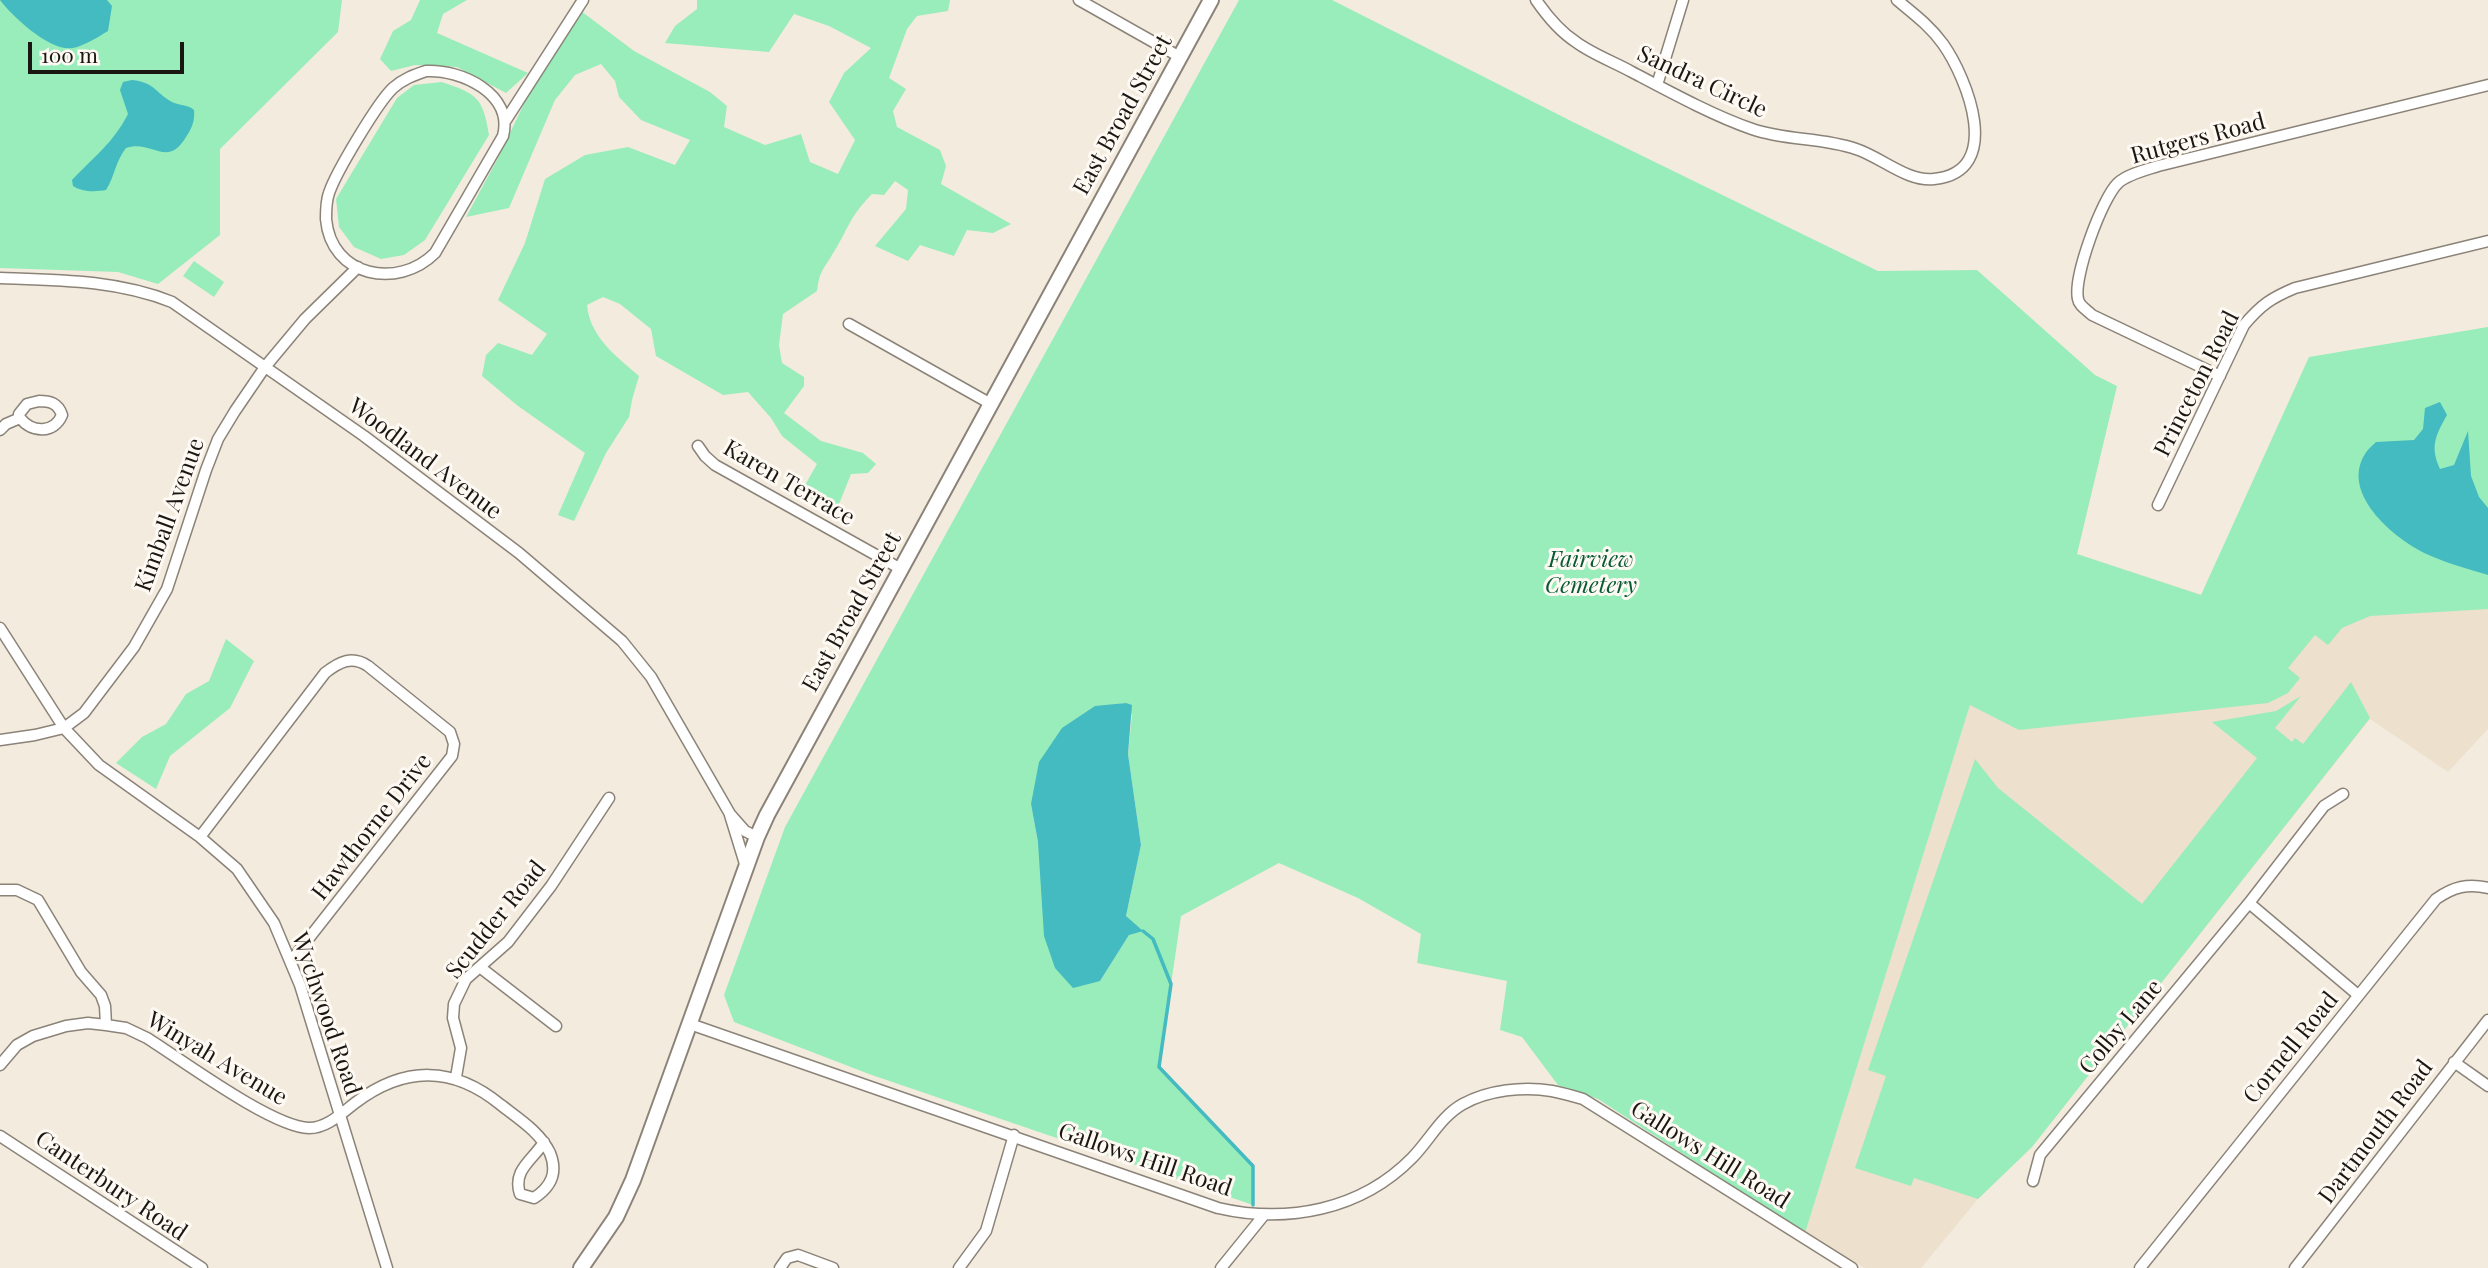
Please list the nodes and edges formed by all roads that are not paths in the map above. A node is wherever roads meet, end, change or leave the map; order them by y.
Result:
1 (583, 0) edge
2 (1079, 0) edge
3 (1211, 0) edge
4 (1536, 0) edge
5 (1683, 0) edge
6 (1897, 0) edge
7 (1180, 57) junction
8 (1657, 85) junction
9 (2486, 85) edge
10 (2488, 97) edge
11 (506, 120) junction
12 (2488, 241) edge
13 (358, 267) junction
14 (0, 278) edge
15 (849, 324) dead end
16 (265, 367) junction
17 (2220, 376) junction
18 (991, 404) junction
19 (20, 418) dead end
20 (0, 430) edge
21 (698, 446) dead end
22 (2158, 505) dead end
23 (901, 569) junction
24 (0, 628) edge
25 (64, 728) junction
26 (0, 740) edge
27 (2343, 794) dead end
28 (609, 798) dead end
29 (730, 814) junction
30 (200, 837) junction
31 (757, 837) junction
32 (746, 868) junction
33 (2488, 888) edge
34 (0, 890) edge
35 (2249, 904) junction
36 (291, 961) junction
37 (481, 968) junction
38 (2358, 995) junction
39 (2488, 1020) edge
40 (690, 1024) junction
41 (106, 1025) junction
42 (556, 1026) dead end
43 (2454, 1062) junction
44 (0, 1065) edge
45 (456, 1077) junction
46 (2488, 1086) edge
47 (340, 1115) junction
48 (1014, 1135) junction
49 (0, 1136) edge
50 (544, 1142) junction
51 (2033, 1181) dead end
52 (1264, 1215) junction
53 (2141, 1266) edge
54 (202, 1268) edge
55 (387, 1268) edge
56 (581, 1268) edge
57 (780, 1268) edge
58 (833, 1268) edge
59 (959, 1268) edge
60 (1221, 1268) edge
61 (1852, 1268) edge
62 (2295, 1268) edge

1 - 11 street
2 - 7 street
3 - 7 street, East Broad Street
4 - 8 street, Sandra Circle
5 - 8 street
6 - 8 street, Sandra Circle
7 - 18 street, East Broad Street
9 - 10 street
9 - 17 street, Rutgers Road
11 - 13 street
11 - 13 street
12 - 17 street, Princeton Road
13 - 16 street, Kimball Avenue
14 - 16 street, Woodland Avenue
15 - 18 street
16 - 25 street, Kimball Avenue
16 - 29 street, Woodland Avenue
17 - 22 street, Princeton Road
18 - 23 street, East Broad Street
19 - 20 street
21 - 23 street, Karen Terrace
23 - 31 street, East Broad Street
24 - 25 street, Wychwood Road
25 - 26 street, Kimball Avenue
25 - 30 street, Wychwood Road
27 - 35 street, Colby Lane
28 - 37 street, Scudder Road
29 - 31 street, Woodland Avenue
29 - 32 street, Woodland Avenue
30 - 36 street, Wychwood Road
30 - 36 street, Hawthorne Drive
31 - 32 street, East Broad Street
32 - 40 street, East Broad Street
33 - 38 street, Cornell Road
34 - 41 street
35 - 38 street
35 - 51 street, Colby Lane
36 - 47 street, Wychwood Road
37 - 42 street
37 - 45 street, Scudder Road
38 - 53 street, Cornell Road
39 - 43 street, Dartmouth Road
40 - 48 street, Gallows Hill Road
40 - 56 street, East Broad Street
41 - 44 street, Winyah Avenue
41 - 47 street, Winyah Avenue
43 - 46 street
43 - 62 street, Dartmouth Road
45 - 47 street, Winyah Avenue
45 - 50 street
47 - 55 street, Wychwood Road
48 - 52 street, Gallows Hill Road
48 - 59 street
49 - 54 street, Canterbury Road
50 - 50 street
52 - 60 street
52 - 61 street, Gallows Hill Road
57 - 58 street

